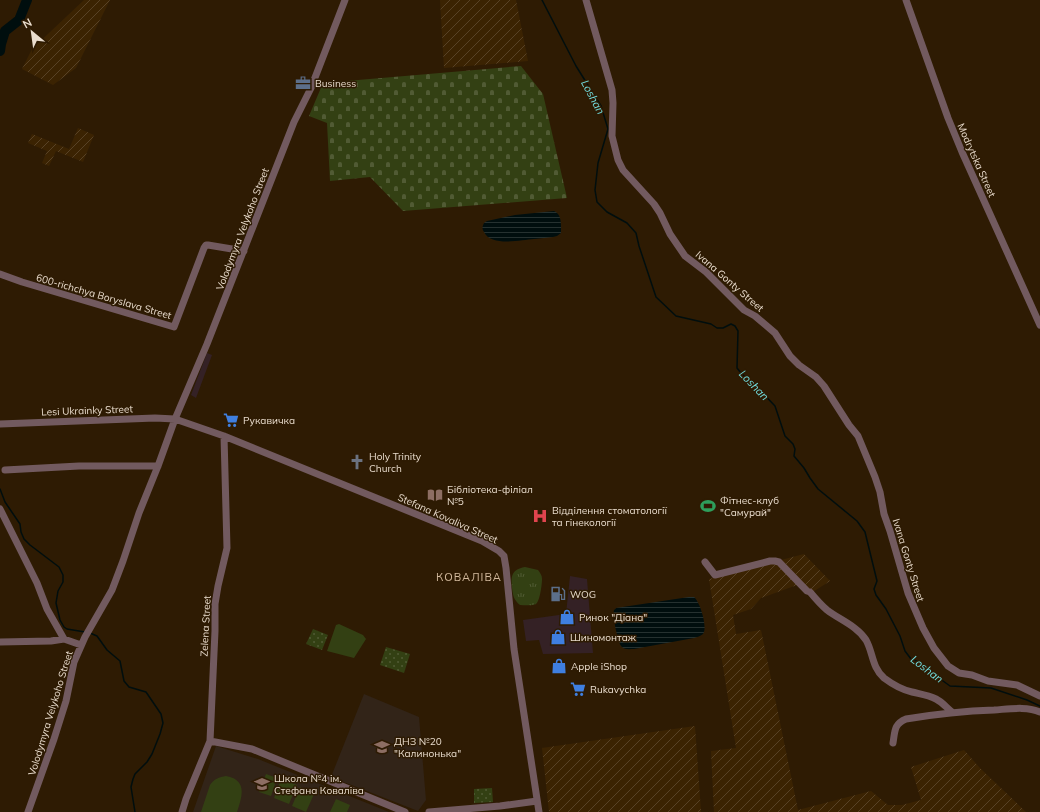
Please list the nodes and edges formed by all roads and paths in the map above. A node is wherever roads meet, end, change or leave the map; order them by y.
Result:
1 (345, 0) edge
2 (586, 0) edge
3 (906, 0) edge
4 (244, 251) junction
5 (0, 274) edge
6 (1040, 325) edge
7 (175, 419) junction
8 (0, 424) edge
9 (224, 436) junction
10 (158, 466) junction
11 (5, 470) dead end
12 (0, 509) edge
13 (3, 520) edge
14 (704, 562) dead end
15 (64, 639) junction
16 (0, 642) edge
17 (81, 645) junction
18 (1040, 696) edge
19 (952, 712) junction
20 (1040, 712) edge
21 (210, 741) junction
22 (893, 743) dead end
23 (537, 801) junction
24 (28, 812) edge
25 (182, 812) edge
26 (405, 812) edge
27 (429, 812) edge
28 (539, 812) edge

1 - 4 street, Volodymyra Velykoho Street
2 - 18 street, Ivana Gonty Street
3 - 6 street, Modrytska Street
4 - 5 street, 600-richchya Boryslava Street
4 - 7 street, Volodymyra Velykoho Street
7 - 8 street, Lesi Ukrainky Street
7 - 9 street, Stefana Kovaliva Street
7 - 10 street, Volodymyra Velykoho Street
9 - 21 street, Zelena Street
9 - 23 street, Stefana Kovaliva Street
10 - 11 street
10 - 17 street, Volodymyra Velykoho Street
12 - 13 street
13 - 15 street
14 - 19 street
15 - 16 street
15 - 17 street
17 - 24 street, Volodymyra Velykoho Street
19 - 20 street
19 - 22 street
21 - 25 street, Zelena Street
21 - 26 street
23 - 27 street
23 - 28 street, Stefana Kovaliva Street

